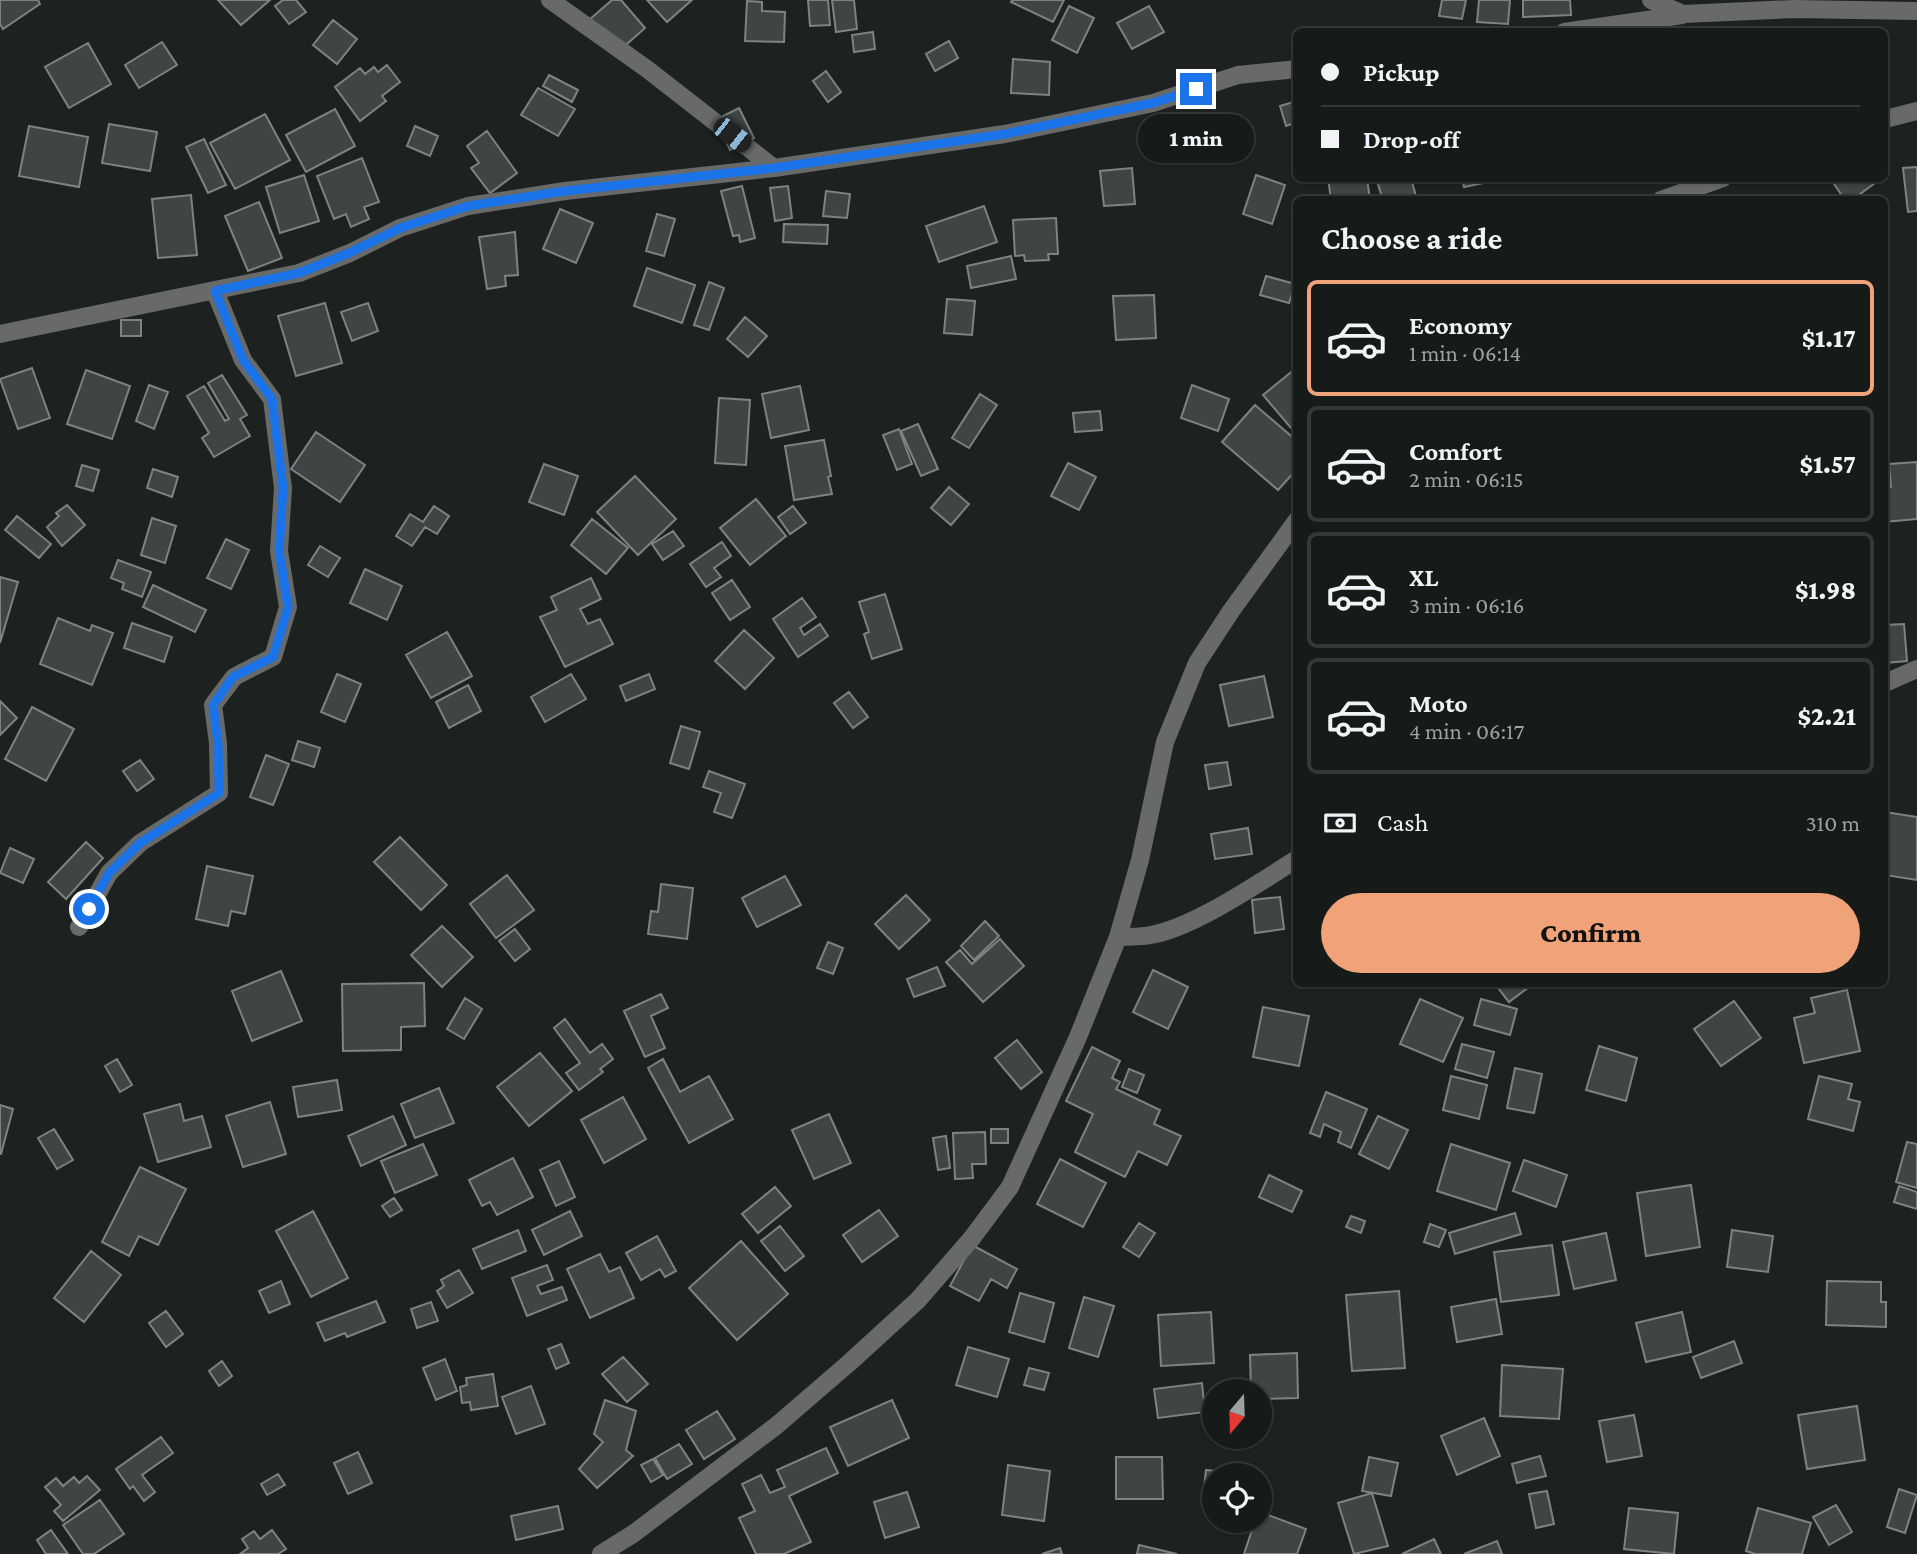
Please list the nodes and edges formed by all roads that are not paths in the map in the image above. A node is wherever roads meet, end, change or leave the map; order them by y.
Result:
1 (550, 0) edge
2 (1651, 0) edge
3 (1917, 11) edge
4 (1683, 15) junction
5 (1592, 28) edge
6 (1293, 69) edge
7 (1917, 111) edge
8 (1888, 118) edge
9 (774, 168) junction
10 (1712, 182) edge
11 (1672, 196) edge
12 (215, 291) junction
13 (0, 334) edge
14 (1293, 526) edge
15 (1917, 669) edge
16 (1888, 682) edge
17 (1293, 861) edge
18 (79, 927) dead end
19 (1118, 937) junction
20 (601, 1554) edge

1 - 9 street
2 - 4 street
3 - 4 street
4 - 5 street
6 - 9 street
7 - 8 street
9 - 12 street
10 - 11 street
12 - 13 street
12 - 18 street
14 - 19 street
15 - 16 street
17 - 19 street
19 - 20 street

